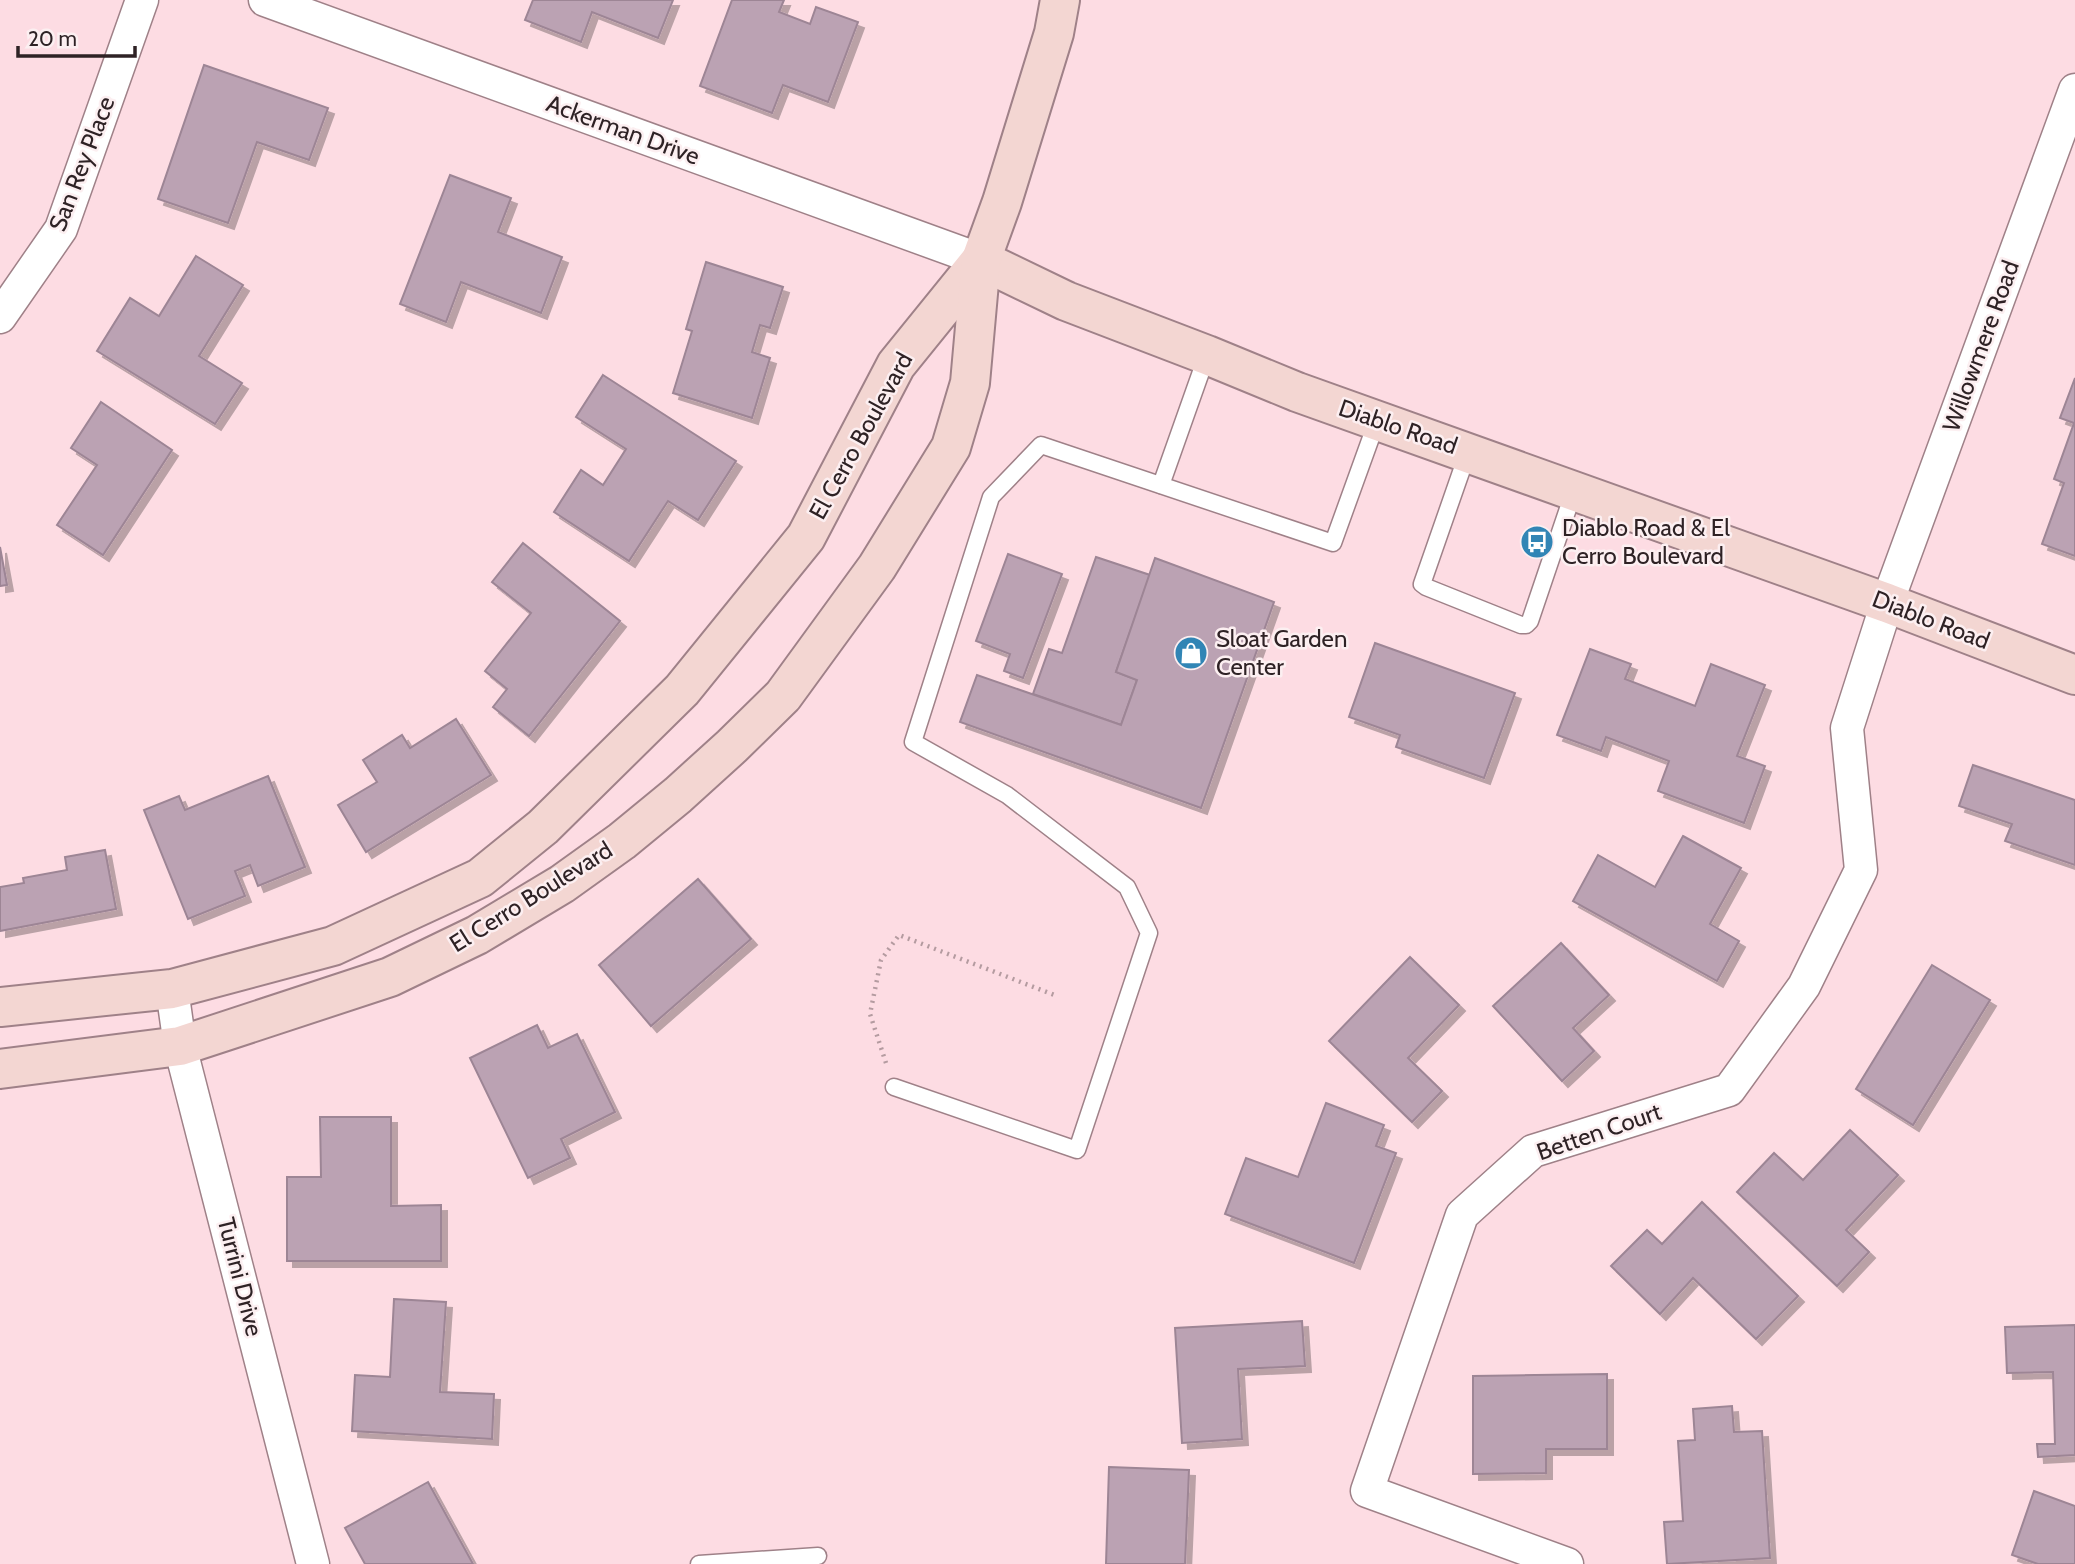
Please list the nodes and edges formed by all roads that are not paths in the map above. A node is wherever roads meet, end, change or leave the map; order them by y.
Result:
1 (142, 0) edge
2 (265, 0) edge
3 (1060, 0) edge
4 (2075, 90) edge
5 (981, 260) junction
6 (0, 317) edge
7 (1207, 355) junction
8 (1377, 421) junction
9 (1468, 452) junction
10 (1161, 485) junction
11 (1574, 491) junction
12 (1887, 603) junction
13 (2075, 675) edge
14 (172, 989) junction
15 (0, 1007) edge
16 (180, 1046) junction
17 (0, 1069) edge
18 (894, 1087) road end
19 (818, 1556) dead end
20 (313, 1564) edge
21 (699, 1564) edge
22 (1566, 1564) edge

1 - 6 street, San Rey Place
2 - 5 street, Ackerman Drive
3 - 5 street
4 - 12 street, Willowmere Road
5 - 7 street, Diablo Road
5 - 14 street, El Cerro Boulevard
5 - 16 street, El Cerro Boulevard
7 - 8 street, Diablo Road
7 - 10 lane
8 - 9 street, Diablo Road
8 - 10 lane
9 - 11 street, Diablo Road
9 - 11 lane
10 - 18 lane
11 - 12 street, Diablo Road
12 - 13 street, Diablo Road
12 - 22 street, Betten Court
14 - 15 street, El Cerro Boulevard
14 - 16 street, Turrini Drive
16 - 17 street, El Cerro Boulevard
16 - 20 street, Turrini Drive
19 - 21 lane

